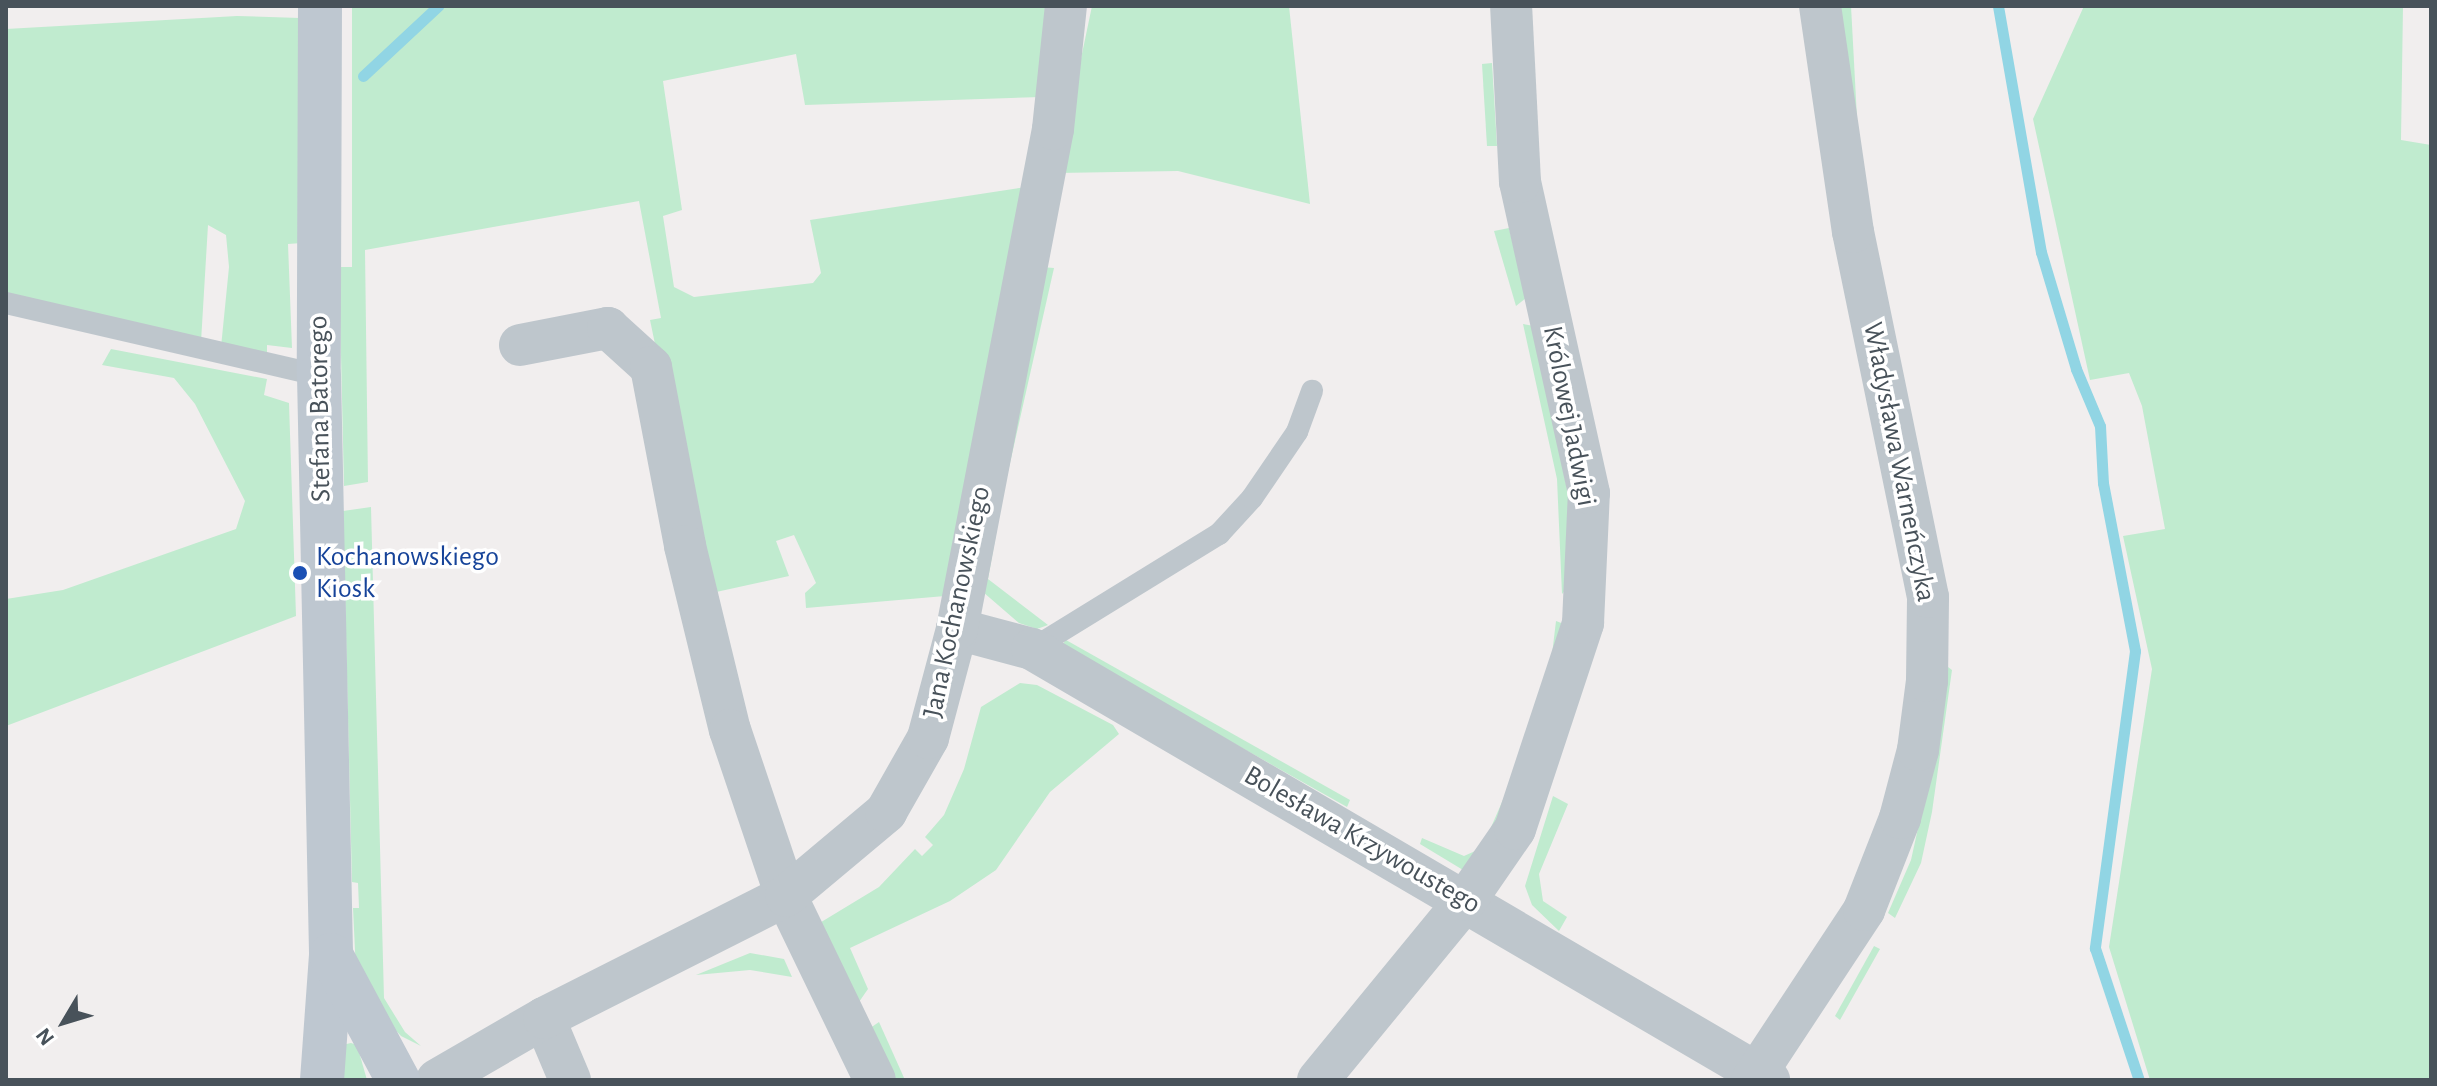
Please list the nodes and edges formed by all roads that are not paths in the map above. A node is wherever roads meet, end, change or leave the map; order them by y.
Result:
1 (320, 6) edge
2 (1066, 6) edge
3 (1511, 6) edge
4 (1820, 6) edge
5 (6, 303) edge
6 (520, 345) dead end
7 (319, 375) junction
8 (1312, 391) dead end
9 (957, 629) junction
10 (1032, 649) junction
11 (786, 896) junction
12 (1466, 900) junction
13 (331, 955) junction
14 (544, 1018) junction
15 (1760, 1078) edge
16 (322, 1080) edge
17 (398, 1080) edge
18 (437, 1080) edge
19 (570, 1080) edge
20 (875, 1080) edge
21 (1318, 1080) edge

1 - 7 street, Stefana Batorego
2 - 9 street, Jana Kochanowskiego
3 - 12 street, Królowej Jadwigi
4 - 15 street, Władysława Warneńczyka
5 - 7 lane
6 - 11 street
7 - 13 street, Stefana Batorego
8 - 10 lane
9 - 10 street, Bolesława Krzywoustego
9 - 11 street, Jana Kochanowskiego
10 - 12 street, Bolesława Krzywoustego
11 - 14 street, Jana Kochanowskiego
11 - 20 street
12 - 15 street, Bolesława Krzywoustego
12 - 21 street, Królowej Jadwigi
13 - 16 street, Stefana Batorego
13 - 17 street, Stefana Batorego
14 - 18 street, Jana Kochanowskiego
14 - 19 street

